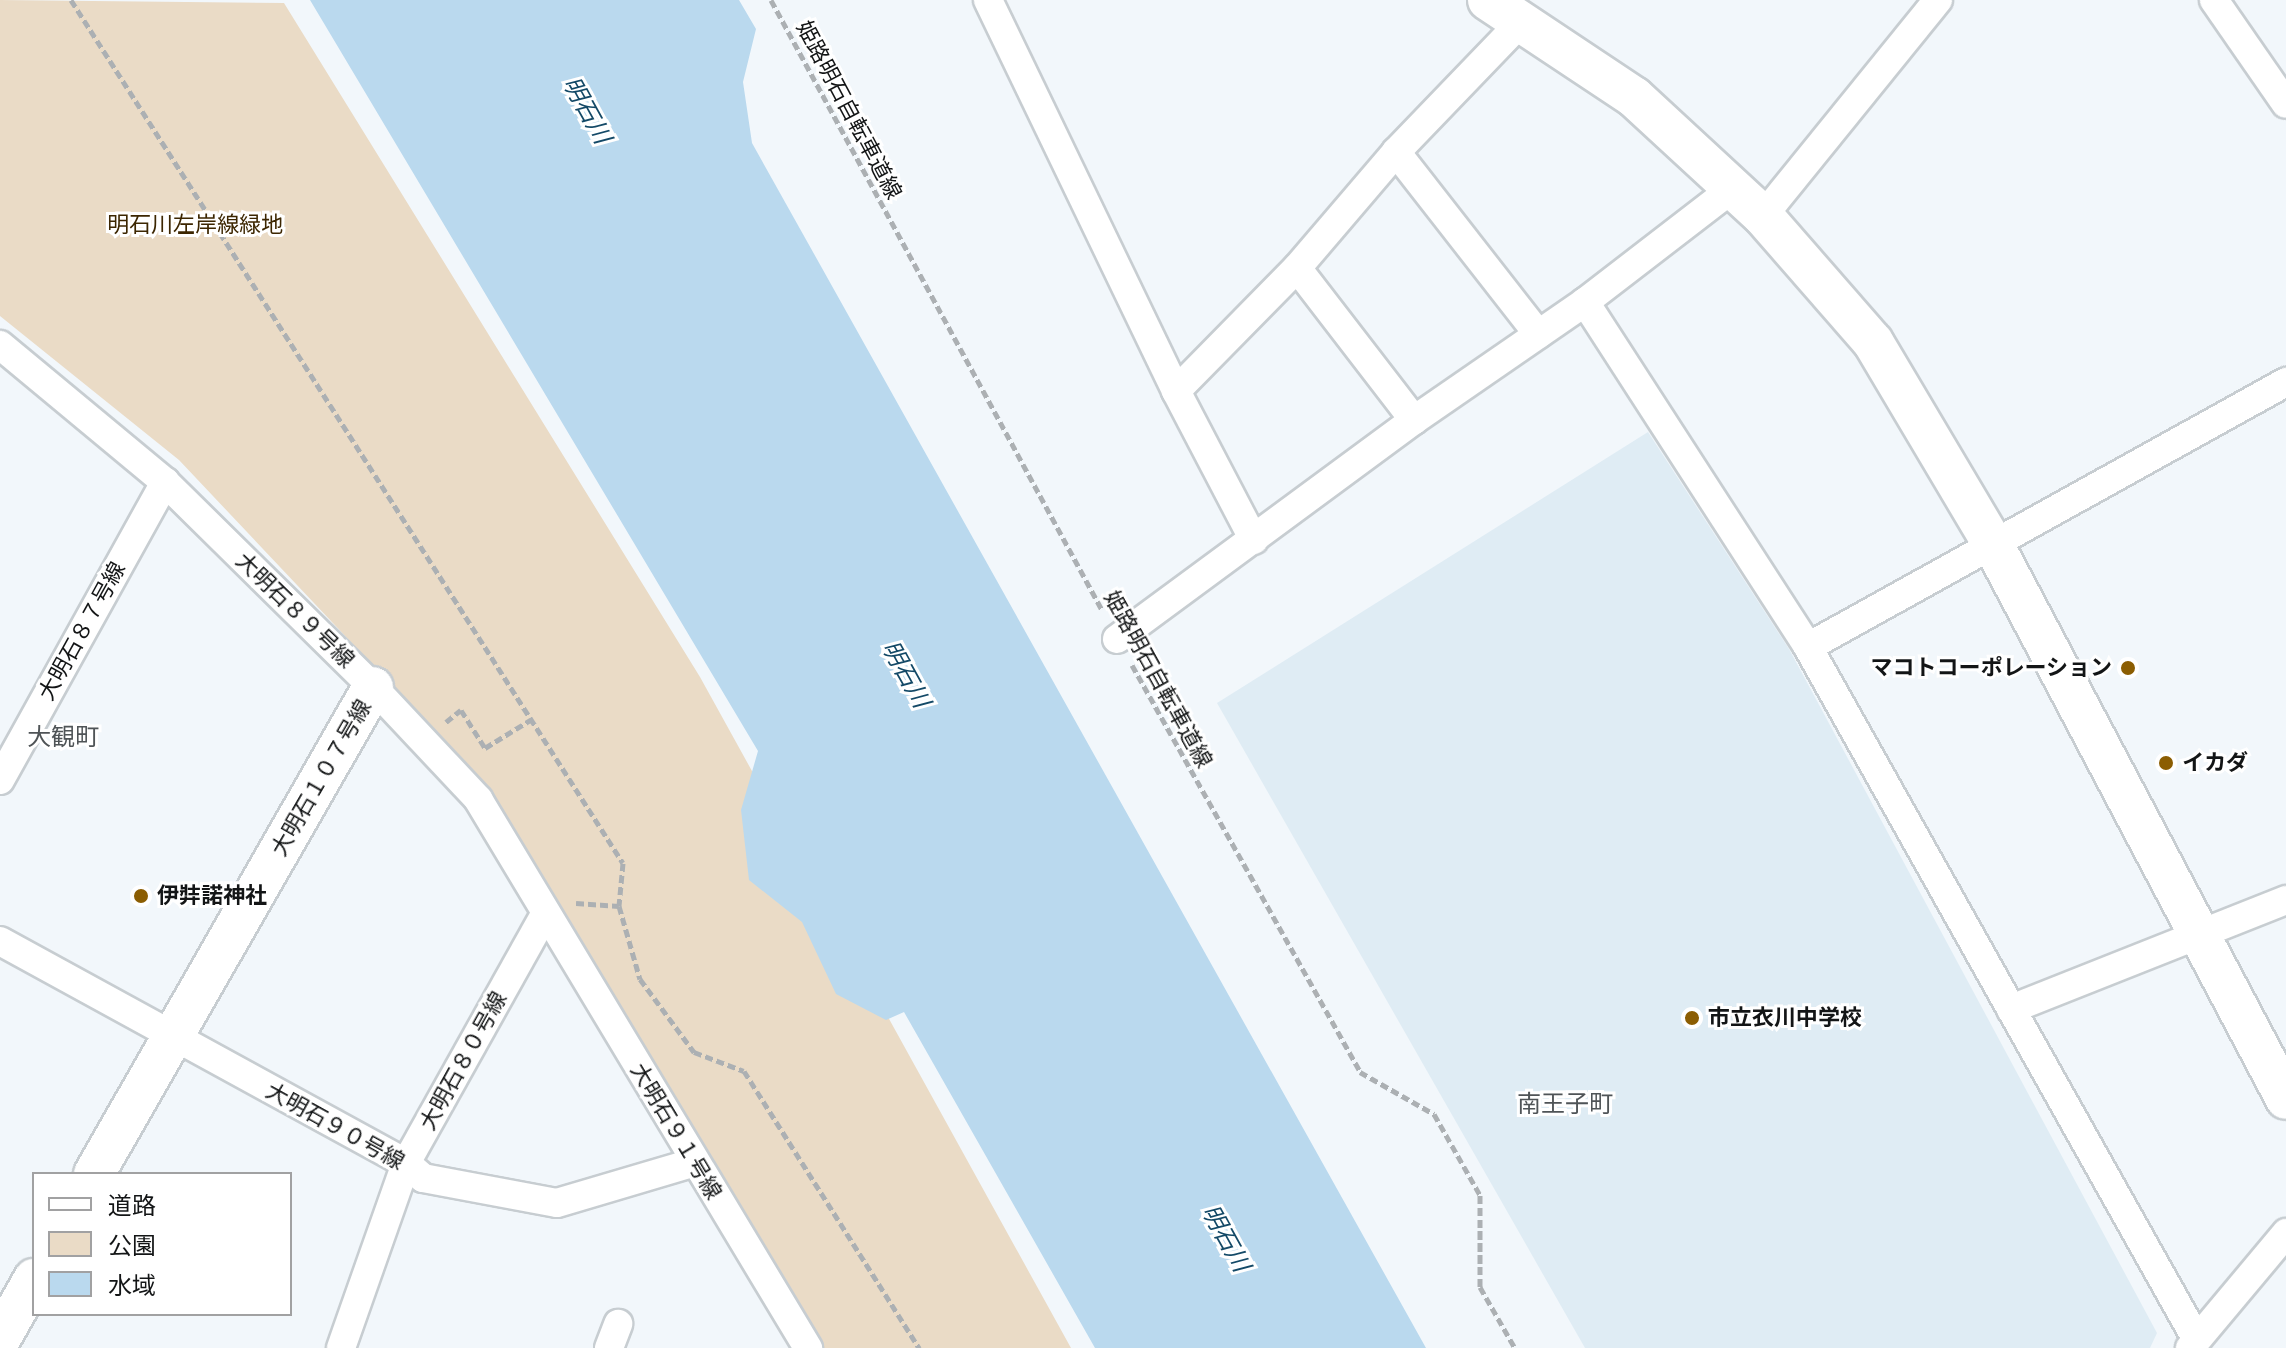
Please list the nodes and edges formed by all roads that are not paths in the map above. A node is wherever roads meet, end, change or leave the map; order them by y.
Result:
1 (988, 0) edge
2 (1488, 0) edge
3 (2214, 0) edge
4 (1930, 3) edge
5 (1521, 22) junction
6 (2286, 104) edge
7 (1396, 152) junction
8 (1733, 188) junction
9 (1763, 216) junction
10 (1297, 268) junction
11 (1585, 302) junction
12 (1538, 334) junction
13 (0, 345) edge
14 (2286, 382) edge
15 (1176, 391) junction
16 (1414, 420) junction
17 (165, 482) junction
18 (1254, 540) junction
19 (1994, 546) junction
20 (1117, 639) road end
21 (1808, 647) junction
22 (373, 687) junction
23 (0, 780) edge
24 (2286, 900) edge
25 (545, 914) junction
26 (2199, 934) junction
27 (0, 941) edge
28 (2011, 1009) junction
29 (173, 1036) junction
30 (2286, 1099) edge
31 (695, 1162) junction
32 (406, 1163) junction
33 (95, 1172) edge
34 (2286, 1233) edge
35 (32, 1283) edge
36 (0, 1339) edge
37 (2193, 1343) edge
38 (341, 1348) edge
39 (808, 1348) edge

1 - 15 street
2 - 5 street
3 - 6 street
4 - 9 street
5 - 7 street
5 - 8 street
7 - 10 street
7 - 12 street
8 - 9 street
8 - 11 street
9 - 19 street
10 - 15 street
10 - 16 street
11 - 12 street
11 - 21 street
12 - 16 street
13 - 17 street, 大明石８９号線
14 - 19 street
15 - 18 street
16 - 18 street
17 - 22 street, 大明石８９号線
17 - 23 street, 大明石８７号線
18 - 20 street
19 - 21 street
19 - 26 street
21 - 28 street
22 - 25 street, 大明石８９号線
22 - 29 street, 大明石１０７号線
24 - 26 street
25 - 31 street, 大明石９１号線
25 - 32 street, 大明石８０号線
26 - 28 street
26 - 30 street
27 - 29 street, 大明石９０号線
28 - 37 street
29 - 32 street, 大明石９０号線
29 - 33 street, 大明石１０７号線
31 - 32 street, 大明石９０号線
31 - 39 street, 大明石９１号線
32 - 38 street, 大明石８０号線
34 - 37 street
35 - 36 street

